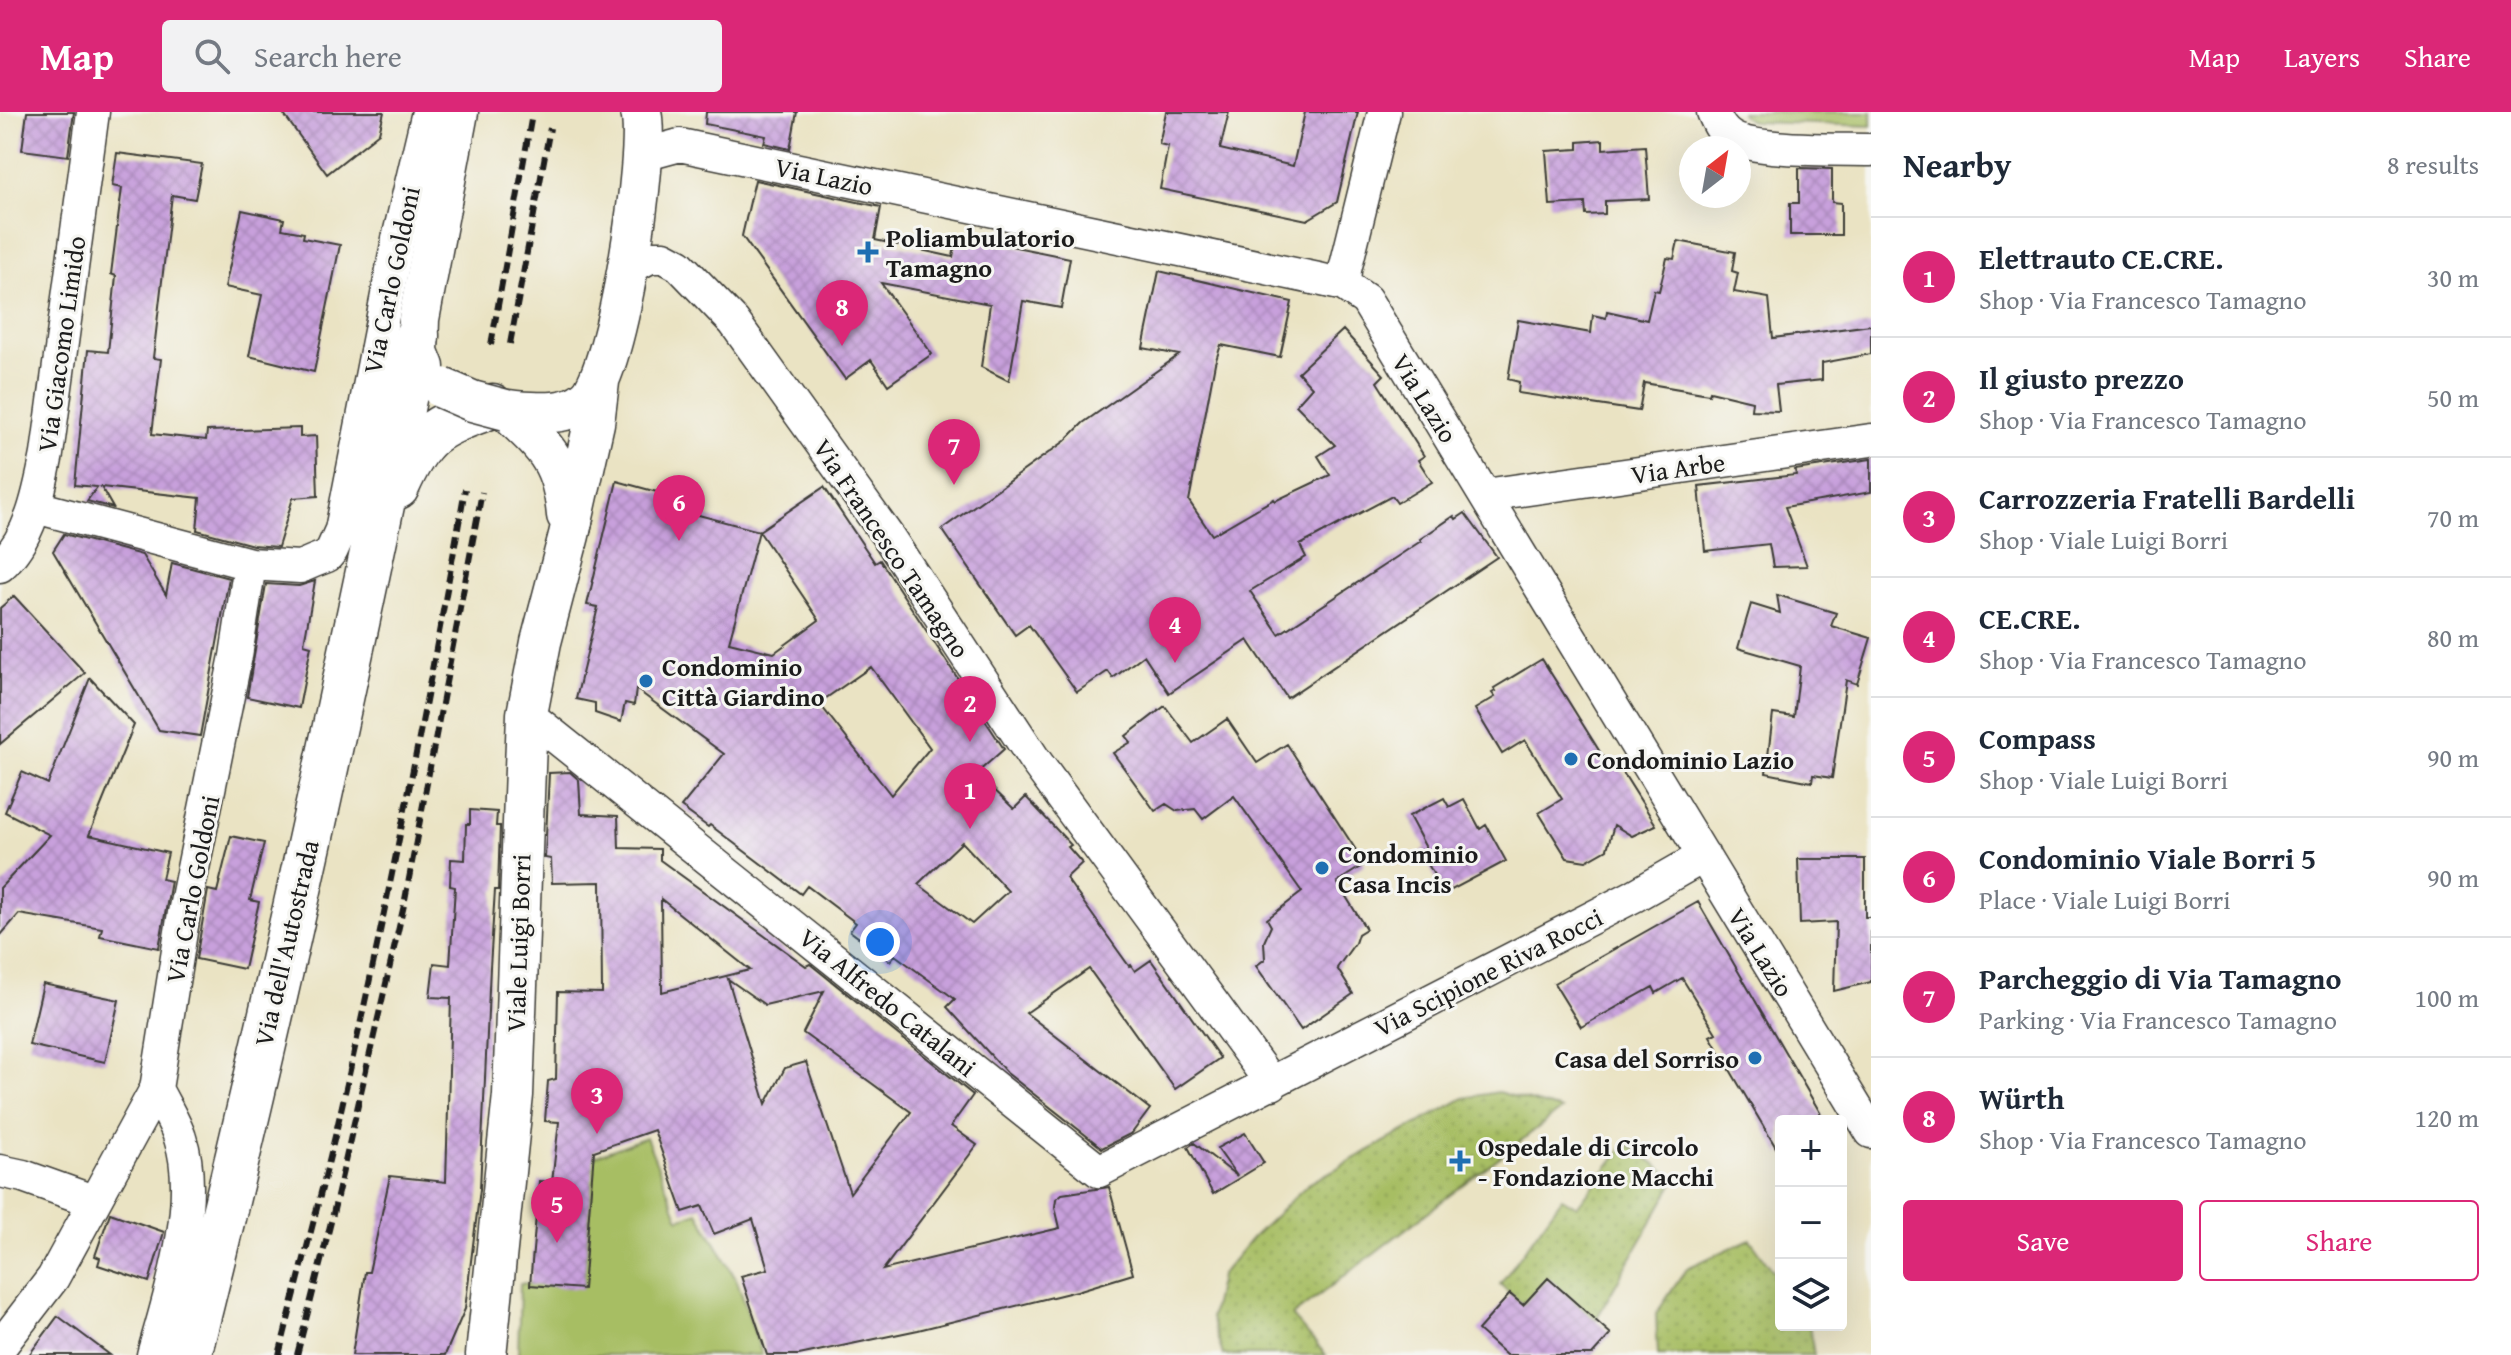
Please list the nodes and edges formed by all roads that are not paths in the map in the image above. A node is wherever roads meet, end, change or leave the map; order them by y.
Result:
1 (93, 112) edge
2 (428, 112) edge
3 (458, 112) edge
4 (1384, 112) edge
5 (1713, 112) edge
6 (641, 113) edge
7 (1871, 150) edge
8 (643, 155) junction
9 (626, 276) junction
10 (1344, 285) junction
11 (417, 336) junction
12 (599, 382) junction
13 (499, 408) junction
14 (1871, 440) edge
15 (1485, 495) junction
16 (36, 507) junction
17 (378, 529) junction
18 (569, 535) junction
19 (250, 564) junction
20 (0, 566) edge
21 (527, 714) junction
22 (1704, 856) junction
23 (1272, 1084) junction
24 (156, 1089) junction
25 (1871, 1132) edge
26 (0, 1171) edge
27 (93, 1201) junction
28 (0, 1347) edge
29 (483, 1348) edge
30 (153, 1355) edge
31 (189, 1355) edge

1 - 16 street, Via Giacomo Limido
2 - 19 street, Via Carlo Goldoni
3 - 11 main road
4 - 10 street
5 - 7 street
6 - 8 main road, Viale Luigi Borri
8 - 9 main road, Viale Luigi Borri
8 - 10 street, Via Lazio
9 - 12 main road, Viale Luigi Borri
9 - 23 street, Via Francesco Tamagno
10 - 15 street, Via Lazio
11 - 13 main road, bridge
11 - 17 highway
12 - 13 main road
12 - 18 main road, Viale Luigi Borri
13 - 17 highway
13 - 18 main road, Viale Luigi Borri
14 - 15 street, Via Arbe
15 - 22 street, Via Lazio
16 - 19 street, Via Carlo Goldoni
16 - 20 street, Via Giacomo Limido
17 - 31 highway, Via dell'Autostrada
18 - 21 main road, Viale Luigi Borri
19 - 24 street, Via Carlo Goldoni
21 - 23 street, Via Alfredo Catalani
21 - 29 main road, Viale Luigi Borri
22 - 23 street, Via Scipione Riva Rocci
22 - 25 street, Via Lazio
24 - 27 street, Via Carlo Goldoni
24 - 30 street
26 - 27 street
27 - 28 street, Via Carlo Goldoni

